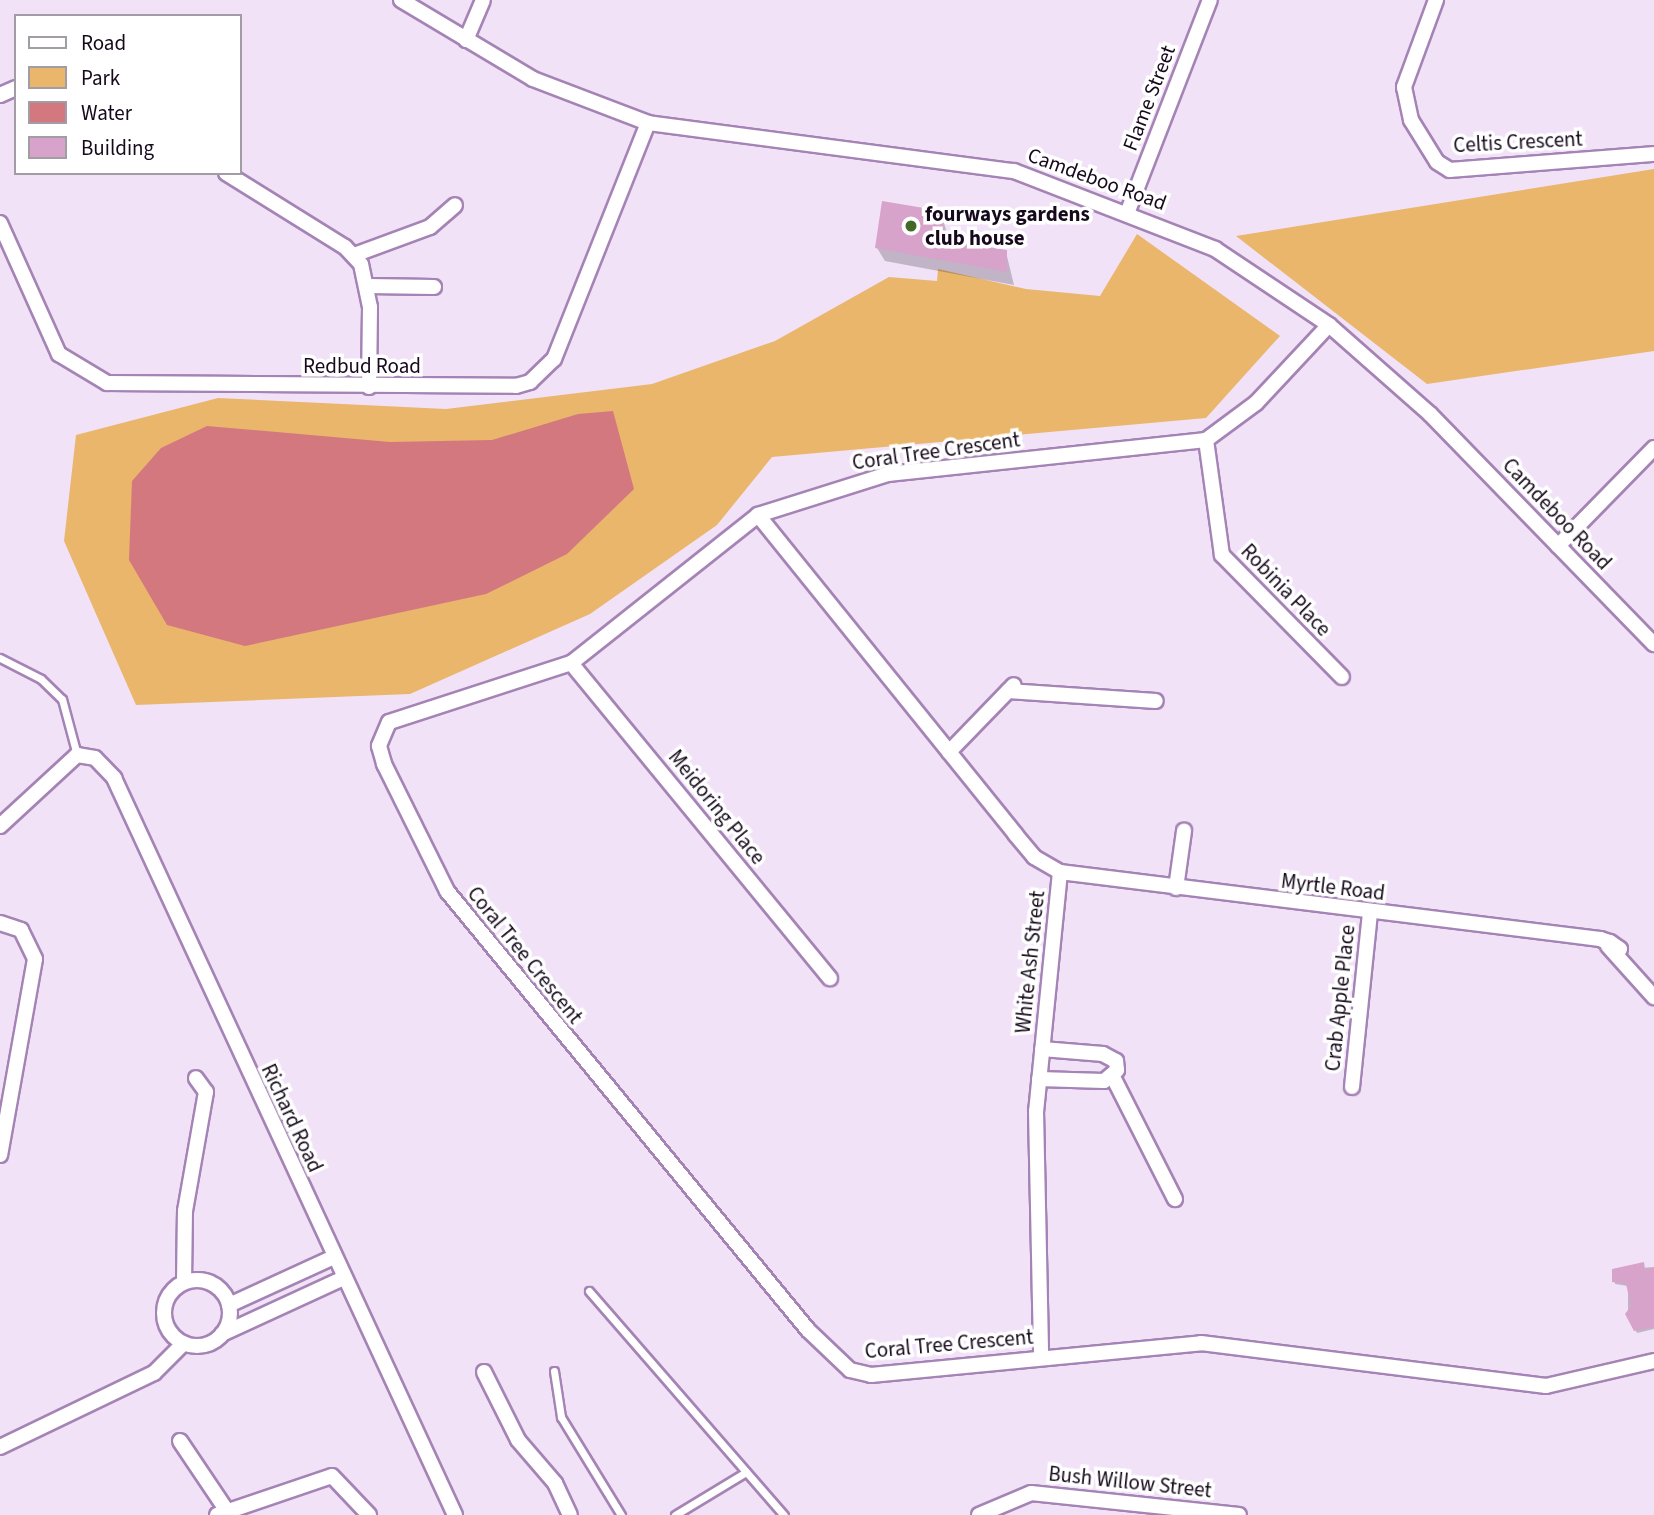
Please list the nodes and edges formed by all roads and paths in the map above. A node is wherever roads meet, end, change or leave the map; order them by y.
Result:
1 (401, 0) edge
2 (483, 0) edge
3 (1210, 0) edge
4 (1436, 0) edge
5 (466, 40) junction
6 (648, 123) junction
7 (1654, 154) edge
8 (229, 175) edge
9 (454, 205) dead end
10 (1128, 211) junction
11 (0, 223) edge
12 (354, 255) junction
13 (368, 286) junction
14 (434, 287) dead end
15 (1329, 325) junction
16 (369, 387) junction
17 (1206, 440) junction
18 (1654, 447) edge
19 (758, 515) junction
20 (1558, 546) junction
21 (1654, 644) edge
22 (0, 658) edge
23 (571, 663) junction
24 (1342, 677) dead end
25 (1156, 701) dead end
26 (949, 752) junction
27 (77, 755) junction
28 (0, 826) edge
29 (1184, 831) dead end
30 (1060, 872) junction
31 (1176, 888) junction
32 (1370, 913) junction
33 (0, 923) edge
34 (830, 978) dead end
35 (1654, 996) edge
36 (1042, 1049) junction
37 (1113, 1077) junction
38 (196, 1078) dead end
39 (1039, 1079) junction
40 (1352, 1087) dead end
41 (0, 1154) edge
42 (1175, 1199) dead end
43 (334, 1257) junction
44 (344, 1278) junction
45 (184, 1282) junction
46 (589, 1291) dead end
47 (229, 1305) junction
48 (222, 1334) junction
49 (184, 1343) junction
50 (1041, 1357) junction
51 (1654, 1361) edge
52 (554, 1371) dead end
53 (484, 1372) dead end
54 (180, 1441) dead end
55 (0, 1447) edge
56 (746, 1472) junction
57 (222, 1513) edge
58 (450, 1513) edge
59 (780, 1514) edge
60 (369, 1515) edge
61 (570, 1515) edge
62 (621, 1515) edge
63 (675, 1515) edge
64 (979, 1515) edge
65 (1239, 1515) edge

1 - 5 street, Camdeboo Road
2 - 5 street
3 - 10 street, Flame Street
4 - 7 street, Celtis Crescent
5 - 6 street, Camdeboo Road
6 - 10 street, Camdeboo Road
6 - 16 street, Redbud Road
8 - 12 street
9 - 12 street
10 - 15 street, Camdeboo Road
11 - 16 street, Redbud Road
12 - 13 street
13 - 14 street
13 - 16 street
15 - 17 street
15 - 20 street, Camdeboo Road
17 - 19 street, Coral Tree Crescent
17 - 24 street, Robinia Place
18 - 20 street
19 - 23 street, Coral Tree Crescent
19 - 26 street, White Ash Street
20 - 21 street, Camdeboo Road
22 - 27 lane
23 - 34 street, Meidoring Place
23 - 50 street, Coral Tree Crescent
25 - 26 street
26 - 30 street, White Ash Street
27 - 28 street
27 - 43 street, Richard Road
29 - 31 street
30 - 31 street, Myrtle Road
30 - 36 street, White Ash Street
31 - 32 street, Myrtle Road
32 - 35 street, Myrtle Road
32 - 40 street, Crab Apple Place
33 - 41 street
36 - 37 street
36 - 39 street, White Ash Street
37 - 39 street
37 - 42 street
38 - 45 street
39 - 50 street, White Ash Street
43 - 44 street, Richard Road
43 - 47 street
44 - 48 street
44 - 58 street, Richard Road
45 - 47 street
45 - 49 street
46 - 56 lane
47 - 48 street
48 - 49 street
49 - 55 street
50 - 51 street, Coral Tree Crescent
52 - 62 lane
53 - 61 street
54 - 57 street
56 - 59 lane
56 - 63 lane
57 - 60 street
64 - 65 street, Bush Willow Street

